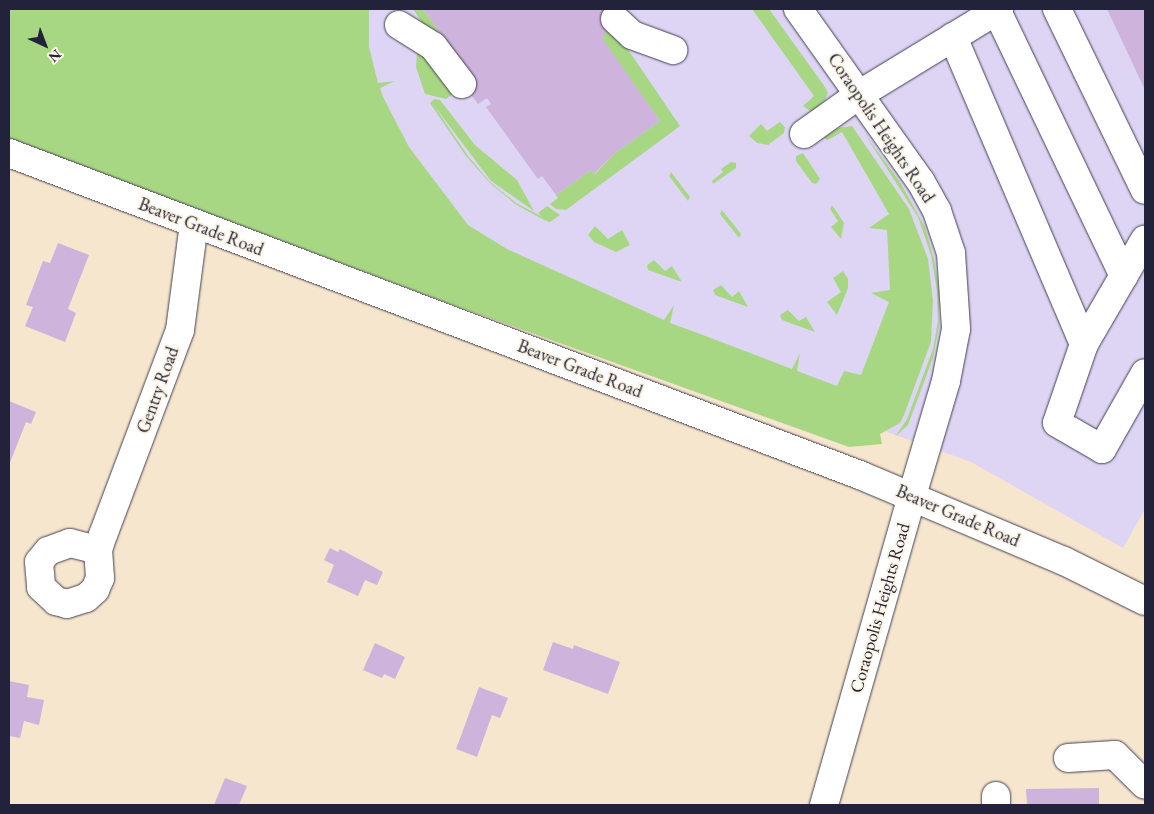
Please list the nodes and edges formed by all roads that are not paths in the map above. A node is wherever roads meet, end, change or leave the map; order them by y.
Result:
1 (798, 9) edge
2 (998, 9) edge
3 (1057, 9) edge
4 (615, 19) dead end
5 (399, 25) dead end
6 (953, 37) junction
7 (674, 50) dead end
8 (462, 84) dead end
9 (860, 94) junction
10 (804, 134) dead end
11 (9, 153) edge
12 (1145, 190) edge
13 (194, 224) junction
14 (1145, 239) edge
15 (1124, 276) junction
16 (1084, 344) junction
17 (1145, 373) edge
18 (912, 496) junction
19 (98, 550) dead end
20 (1145, 601) edge
21 (1068, 758) dead end
22 (1145, 785) edge
23 (824, 805) edge

1 - 9 main road, Coraopolis Heights Road
2 - 6 main road
2 - 15 main road
3 - 12 main road
4 - 7 main road
5 - 8 main road
6 - 9 main road
6 - 16 main road
9 - 10 main road
9 - 18 main road, Coraopolis Heights Road
11 - 13 main road, Beaver Grade Road
13 - 18 main road, Beaver Grade Road
13 - 19 main road, Gentry Road
14 - 15 main road
15 - 16 main road
16 - 17 main road
18 - 20 main road, Beaver Grade Road
18 - 23 main road, Coraopolis Heights Road
21 - 22 main road

